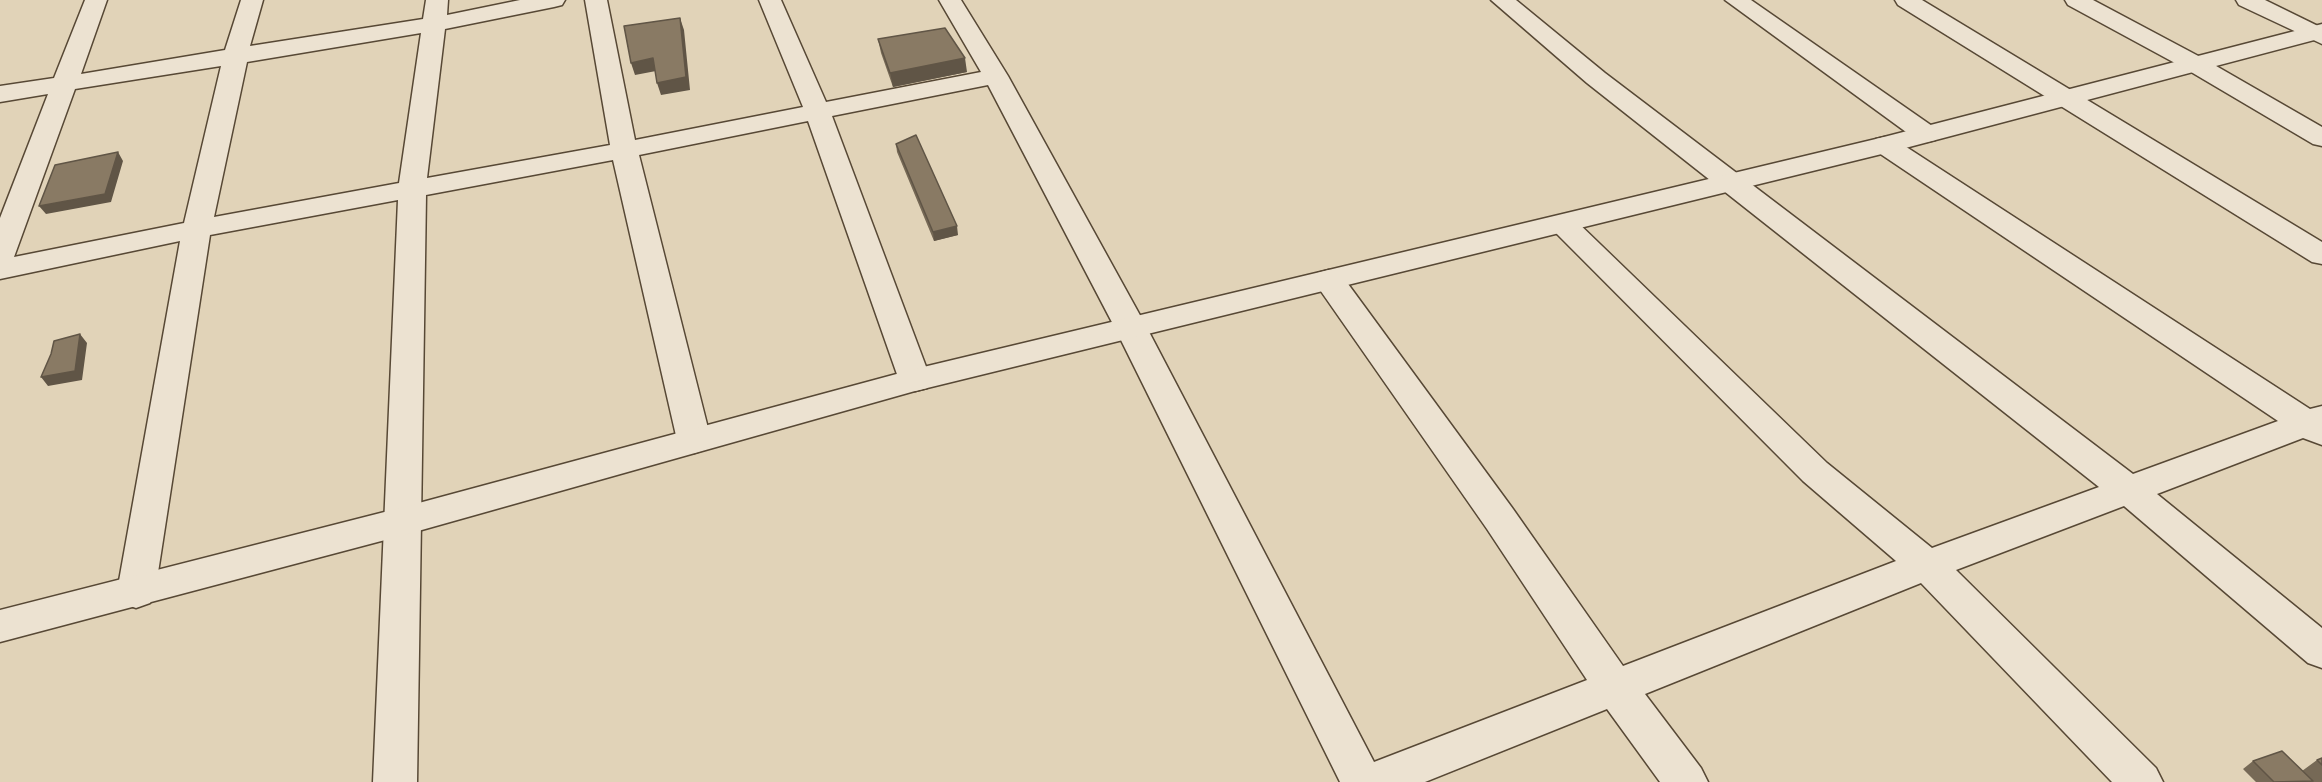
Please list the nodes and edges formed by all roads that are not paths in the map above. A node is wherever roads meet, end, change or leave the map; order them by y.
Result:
1 (96, 0) edge
2 (252, 0) edge
3 (554, 0) edge
4 (596, 0) edge
5 (770, 0) edge
6 (950, 0) edge
7 (1502, 0) edge
8 (1736, 0) edge
9 (1906, 0) edge
10 (2076, 0) edge
11 (2247, 0) edge
12 (436, 12) edge
13 (2320, 34) edge
14 (236, 55) junction
15 (2195, 64) junction
16 (996, 76) junction
17 (65, 82) junction
18 (0, 94) edge
19 (2069, 97) junction
20 (818, 113) junction
21 (1926, 134) junction
22 (2322, 138) edge
23 (1885, 145) junction
24 (624, 150) junction
25 (1731, 182) junction
26 (412, 188) junction
27 (1563, 224) junction
28 (197, 229) junction
29 (2322, 255) edge
30 (0, 256) edge
31 (0, 269) edge
32 (1329, 280) junction
33 (1131, 328) junction
34 (915, 380) junction
35 (2318, 425) edge
36 (694, 440) junction
37 (2127, 489) junction
38 (404, 521) junction
39 (1927, 565) junction
40 (136, 592) junction
41 (0, 626) edge
42 (2322, 651) edge
43 (1614, 687) junction
44 (395, 782) edge
45 (1362, 782) edge
46 (1374, 782) edge
47 (1686, 782) edge
48 (2141, 782) edge

1 - 17 street
2 - 14 street
3 - 12 street
4 - 24 street
5 - 20 street
6 - 16 street
7 - 25 street
8 - 21 street
9 - 19 street
10 - 15 street
11 - 13 street
12 - 14 street
12 - 26 street
13 - 15 street
14 - 17 street
14 - 28 street
15 - 19 street
15 - 22 street
16 - 20 street
16 - 33 street
17 - 18 street
17 - 30 street
19 - 21 street
19 - 29 street
20 - 24 street
20 - 34 street
21 - 23 street
23 - 25 street
23 - 35 street
24 - 26 street
24 - 36 street
25 - 27 street
25 - 37 street
26 - 28 street
26 - 38 street
27 - 32 street
27 - 39 street
28 - 31 street
28 - 40 street
32 - 33 street
32 - 43 street
33 - 34 street
33 - 45 street
34 - 36 street
35 - 37 street
36 - 38 street
37 - 39 street
37 - 42 street
38 - 40 street
38 - 44 street
39 - 43 street
39 - 48 street
40 - 41 street
43 - 46 street
43 - 47 street

